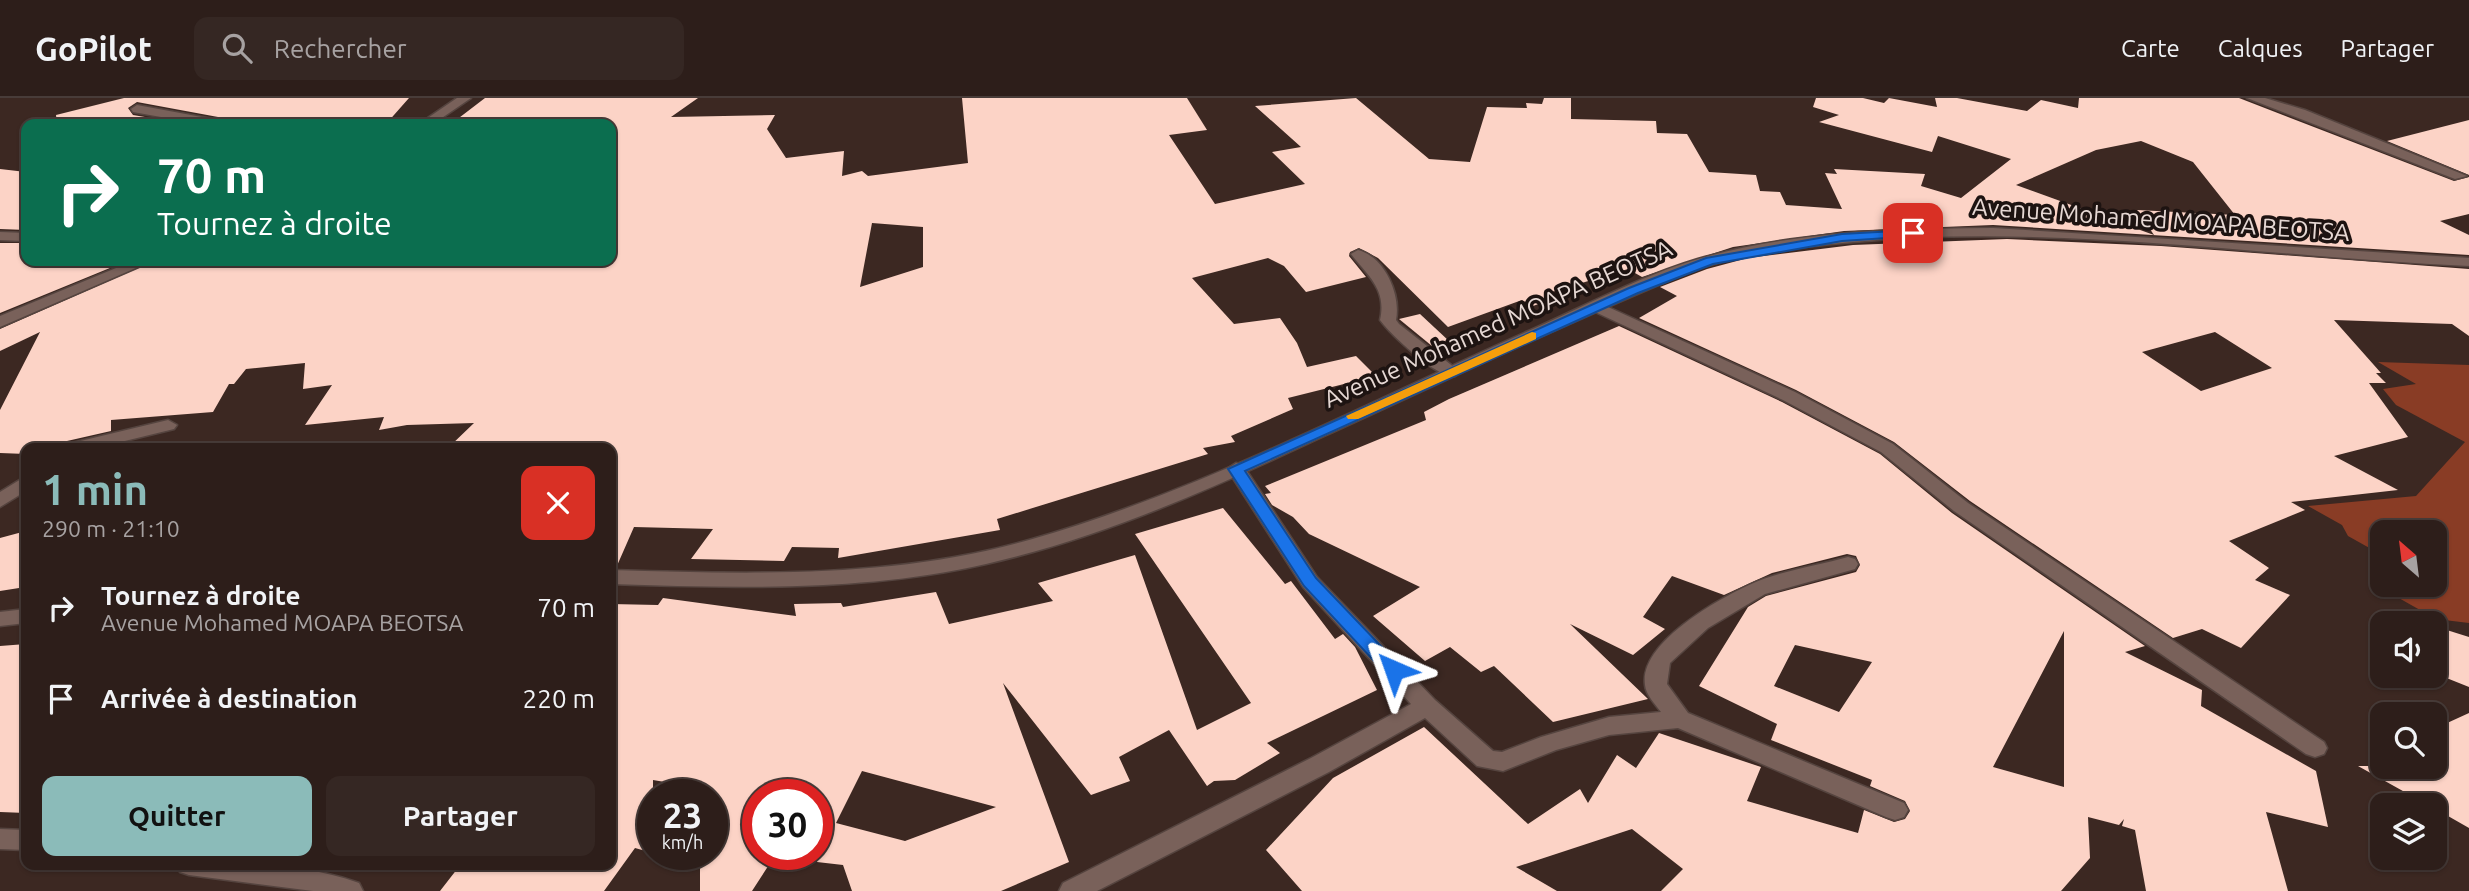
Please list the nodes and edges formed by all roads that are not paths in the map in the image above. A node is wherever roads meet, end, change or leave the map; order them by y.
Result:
1 (465, 98) edge
2 (2253, 98) edge
3 (137, 109) dead end
4 (191, 119) edge
5 (433, 119) edge
6 (2460, 176) dead end
7 (0, 236) edge
8 (21, 237) edge
9 (1358, 254) dead end
10 (2469, 262) edge
11 (133, 266) edge
12 (1597, 307) junction
13 (0, 322) edge
14 (1449, 372) junction
15 (168, 425) dead end
16 (94, 443) edge
17 (1236, 469) junction
18 (21, 486) edge
19 (0, 501) edge
20 (1848, 564) dead end
21 (616, 577) edge
22 (21, 617) edge
23 (0, 619) edge
24 (1427, 706) junction
25 (1680, 719) junction
26 (2315, 748) dead end
27 (1895, 810) dead end
28 (0, 839) edge
29 (21, 840) edge
30 (237, 870) edge
31 (351, 891) edge
32 (1072, 891) edge

1 - 5 street
2 - 6 street
3 - 4 street
7 - 8 street
9 - 14 street
10 - 12 street, Avenue Mohamed MOAPA BEOTSA
11 - 13 street
12 - 14 street, Avenue Mohamed MOAPA BEOTSA
12 - 26 street
14 - 17 street, Avenue Mohamed MOAPA BEOTSA
15 - 16 street
17 - 21 street, Avenue Mohamed MOAPA BEOTSA
17 - 24 street
18 - 19 street
20 - 25 street
22 - 23 street
24 - 25 street
24 - 32 street
25 - 27 street
28 - 29 street
30 - 31 street

